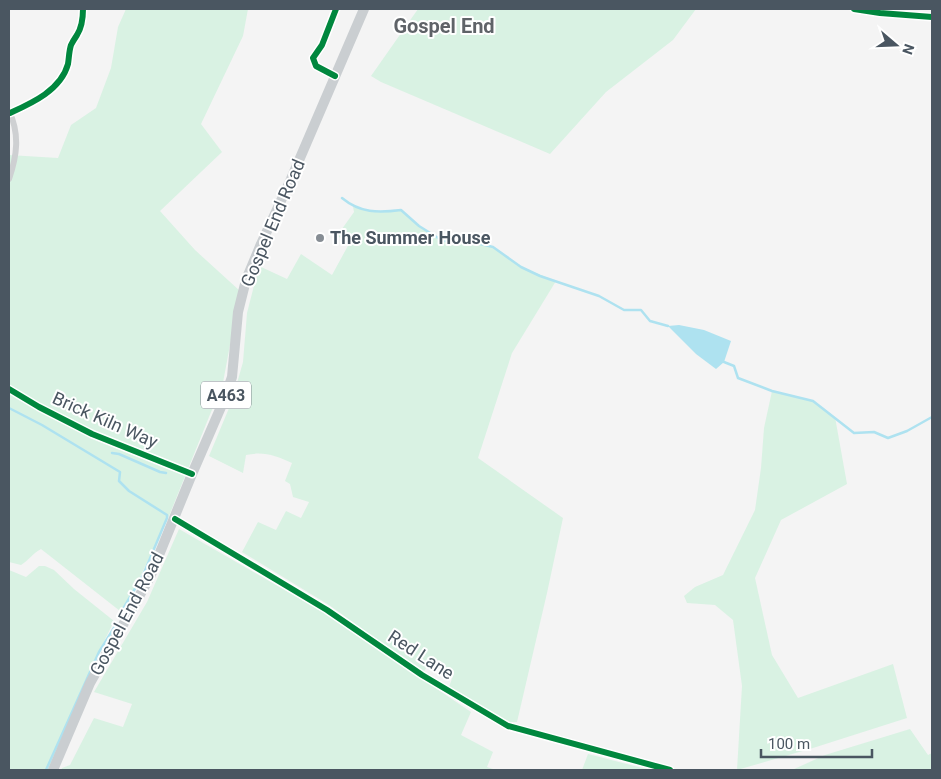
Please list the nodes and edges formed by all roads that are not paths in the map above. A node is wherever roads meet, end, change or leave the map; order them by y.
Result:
1 (83, 9) edge
2 (336, 9) edge
3 (364, 9) edge
4 (854, 9) edge
5 (932, 17) edge
6 (335, 76) junction
7 (9, 112) edge
8 (9, 179) edge
9 (9, 389) edge
10 (192, 474) junction
11 (175, 518) junction
12 (53, 770) edge
13 (670, 770) edge

1 - 7 street
2 - 6 street
3 - 6 main road, Gospel End Road / A463
4 - 5 street
6 - 10 main road, Gospel End Road / A463
7 - 8 street
9 - 10 street, Brick Kiln Way
10 - 11 main road, Gospel End Road / A463
11 - 12 main road, Gospel End Road / A463
11 - 13 street, Red Lane

